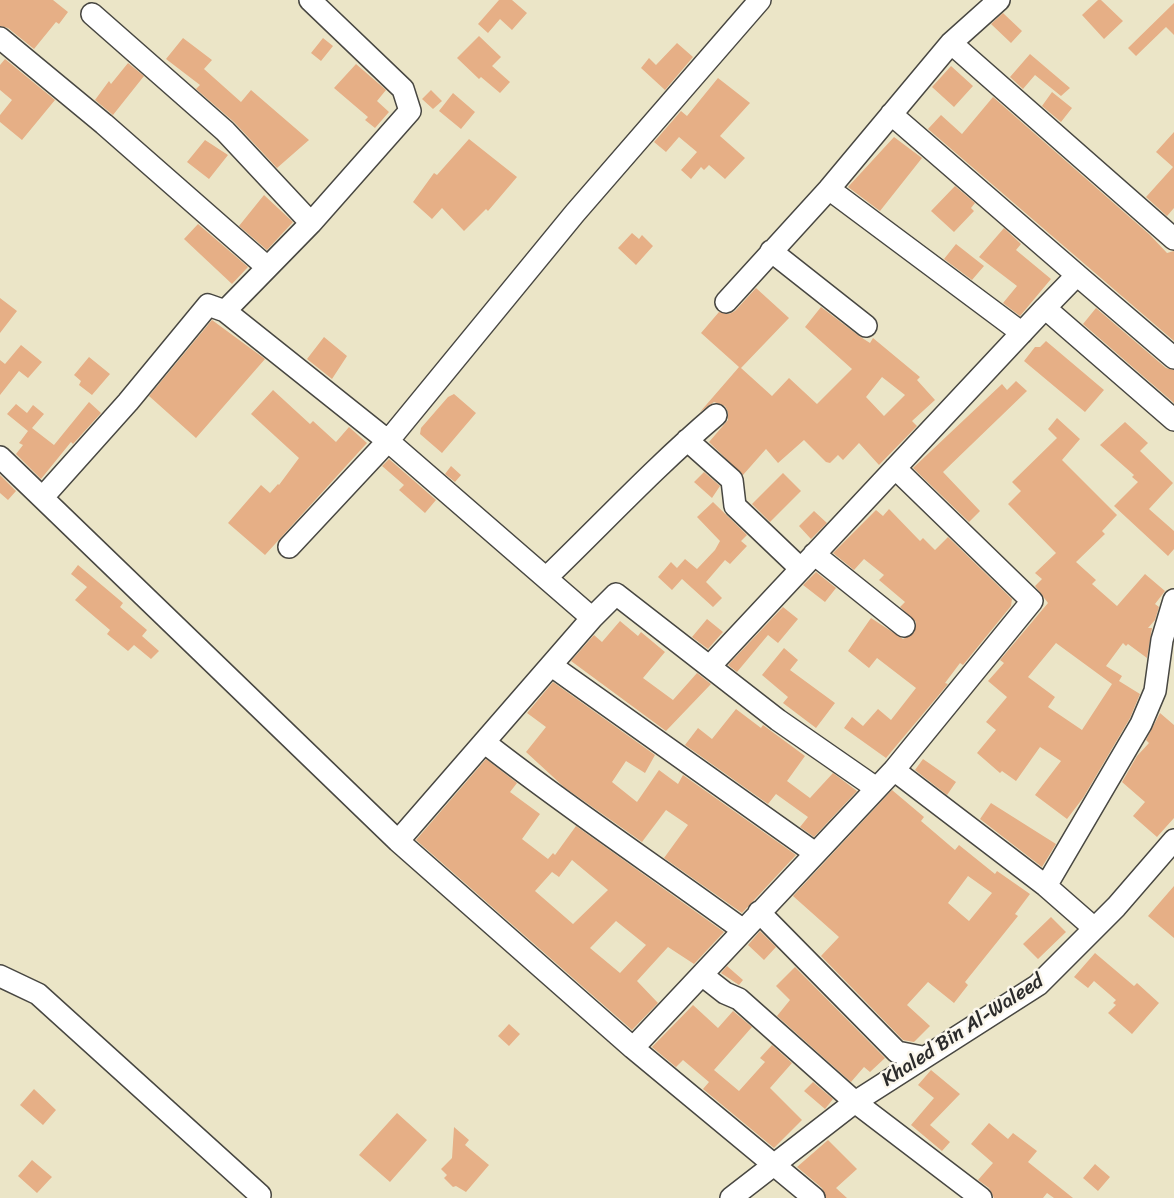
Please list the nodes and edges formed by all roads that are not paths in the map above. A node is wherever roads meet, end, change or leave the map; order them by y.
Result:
1 (310, 0) edge
2 (760, 0) edge
3 (999, 0) edge
4 (92, 14) dead end
5 (0, 39) edge
6 (951, 43) junction
7 (891, 114) junction
8 (829, 189) junction
9 (311, 223) junction
10 (1174, 239) edge
11 (771, 251) junction
12 (267, 267) junction
13 (1077, 274) junction
14 (726, 302) dead end
15 (1045, 308) junction
16 (225, 311) junction
17 (866, 326) dead end
18 (1022, 333) junction
19 (1174, 358) edge
20 (716, 415) dead end
21 (1174, 420) edge
22 (687, 440) junction
23 (388, 441) junction
24 (0, 457) edge
25 (895, 468) junction
26 (43, 497) junction
27 (289, 548) dead end
28 (807, 561) junction
29 (546, 578) junction
30 (1174, 600) edge
31 (592, 618) junction
32 (904, 626) dead end
33 (552, 666) junction
34 (710, 666) junction
35 (484, 742) junction
36 (894, 770) junction
37 (876, 788) junction
38 (398, 841) junction
39 (1173, 844) edge
40 (815, 853) junction
41 (1046, 886) junction
42 (759, 912) junction
43 (1094, 928) junction
44 (743, 930) junction
45 (702, 975) junction
46 (0, 976) edge
47 (633, 1048) junction
48 (922, 1057) junction
49 (855, 1102) junction
50 (776, 1164) junction
51 (260, 1195) dead end
52 (731, 1198) edge
53 (814, 1198) edge
54 (981, 1198) edge

1 - 9 street
2 - 23 street
3 - 6 street
4 - 9 street
5 - 12 street
6 - 7 street
6 - 10 street
7 - 8 street
7 - 13 street
8 - 11 street
8 - 18 street
9 - 12 street
11 - 14 street
11 - 17 street
12 - 16 street
13 - 15 street
13 - 19 street
15 - 18 street
15 - 21 street
16 - 23 street
16 - 26 street
18 - 25 street
20 - 22 street
22 - 28 street
22 - 29 street
23 - 27 street
23 - 29 street
24 - 26 street
25 - 28 street
25 - 36 street
26 - 38 street
28 - 32 street
28 - 34 street
29 - 31 street
30 - 41 street
31 - 33 street
31 - 34 street
33 - 35 street
33 - 40 street
34 - 37 street
35 - 38 street
35 - 44 street
36 - 37 street
36 - 41 street
37 - 40 street
38 - 47 street
39 - 43 street, Khaled Bin Al-Waleed
40 - 42 street
41 - 43 street
42 - 44 street
42 - 48 street
43 - 48 street, Khaled Bin Al-Waleed
44 - 45 street
45 - 47 street
45 - 49 street
46 - 51 street
47 - 50 street
48 - 49 street, Khaled Bin Al-Waleed
49 - 50 street, Khaled Bin Al-Waleed
49 - 54 street
50 - 52 street, Khaled Bin Al-Waleed
50 - 53 street

